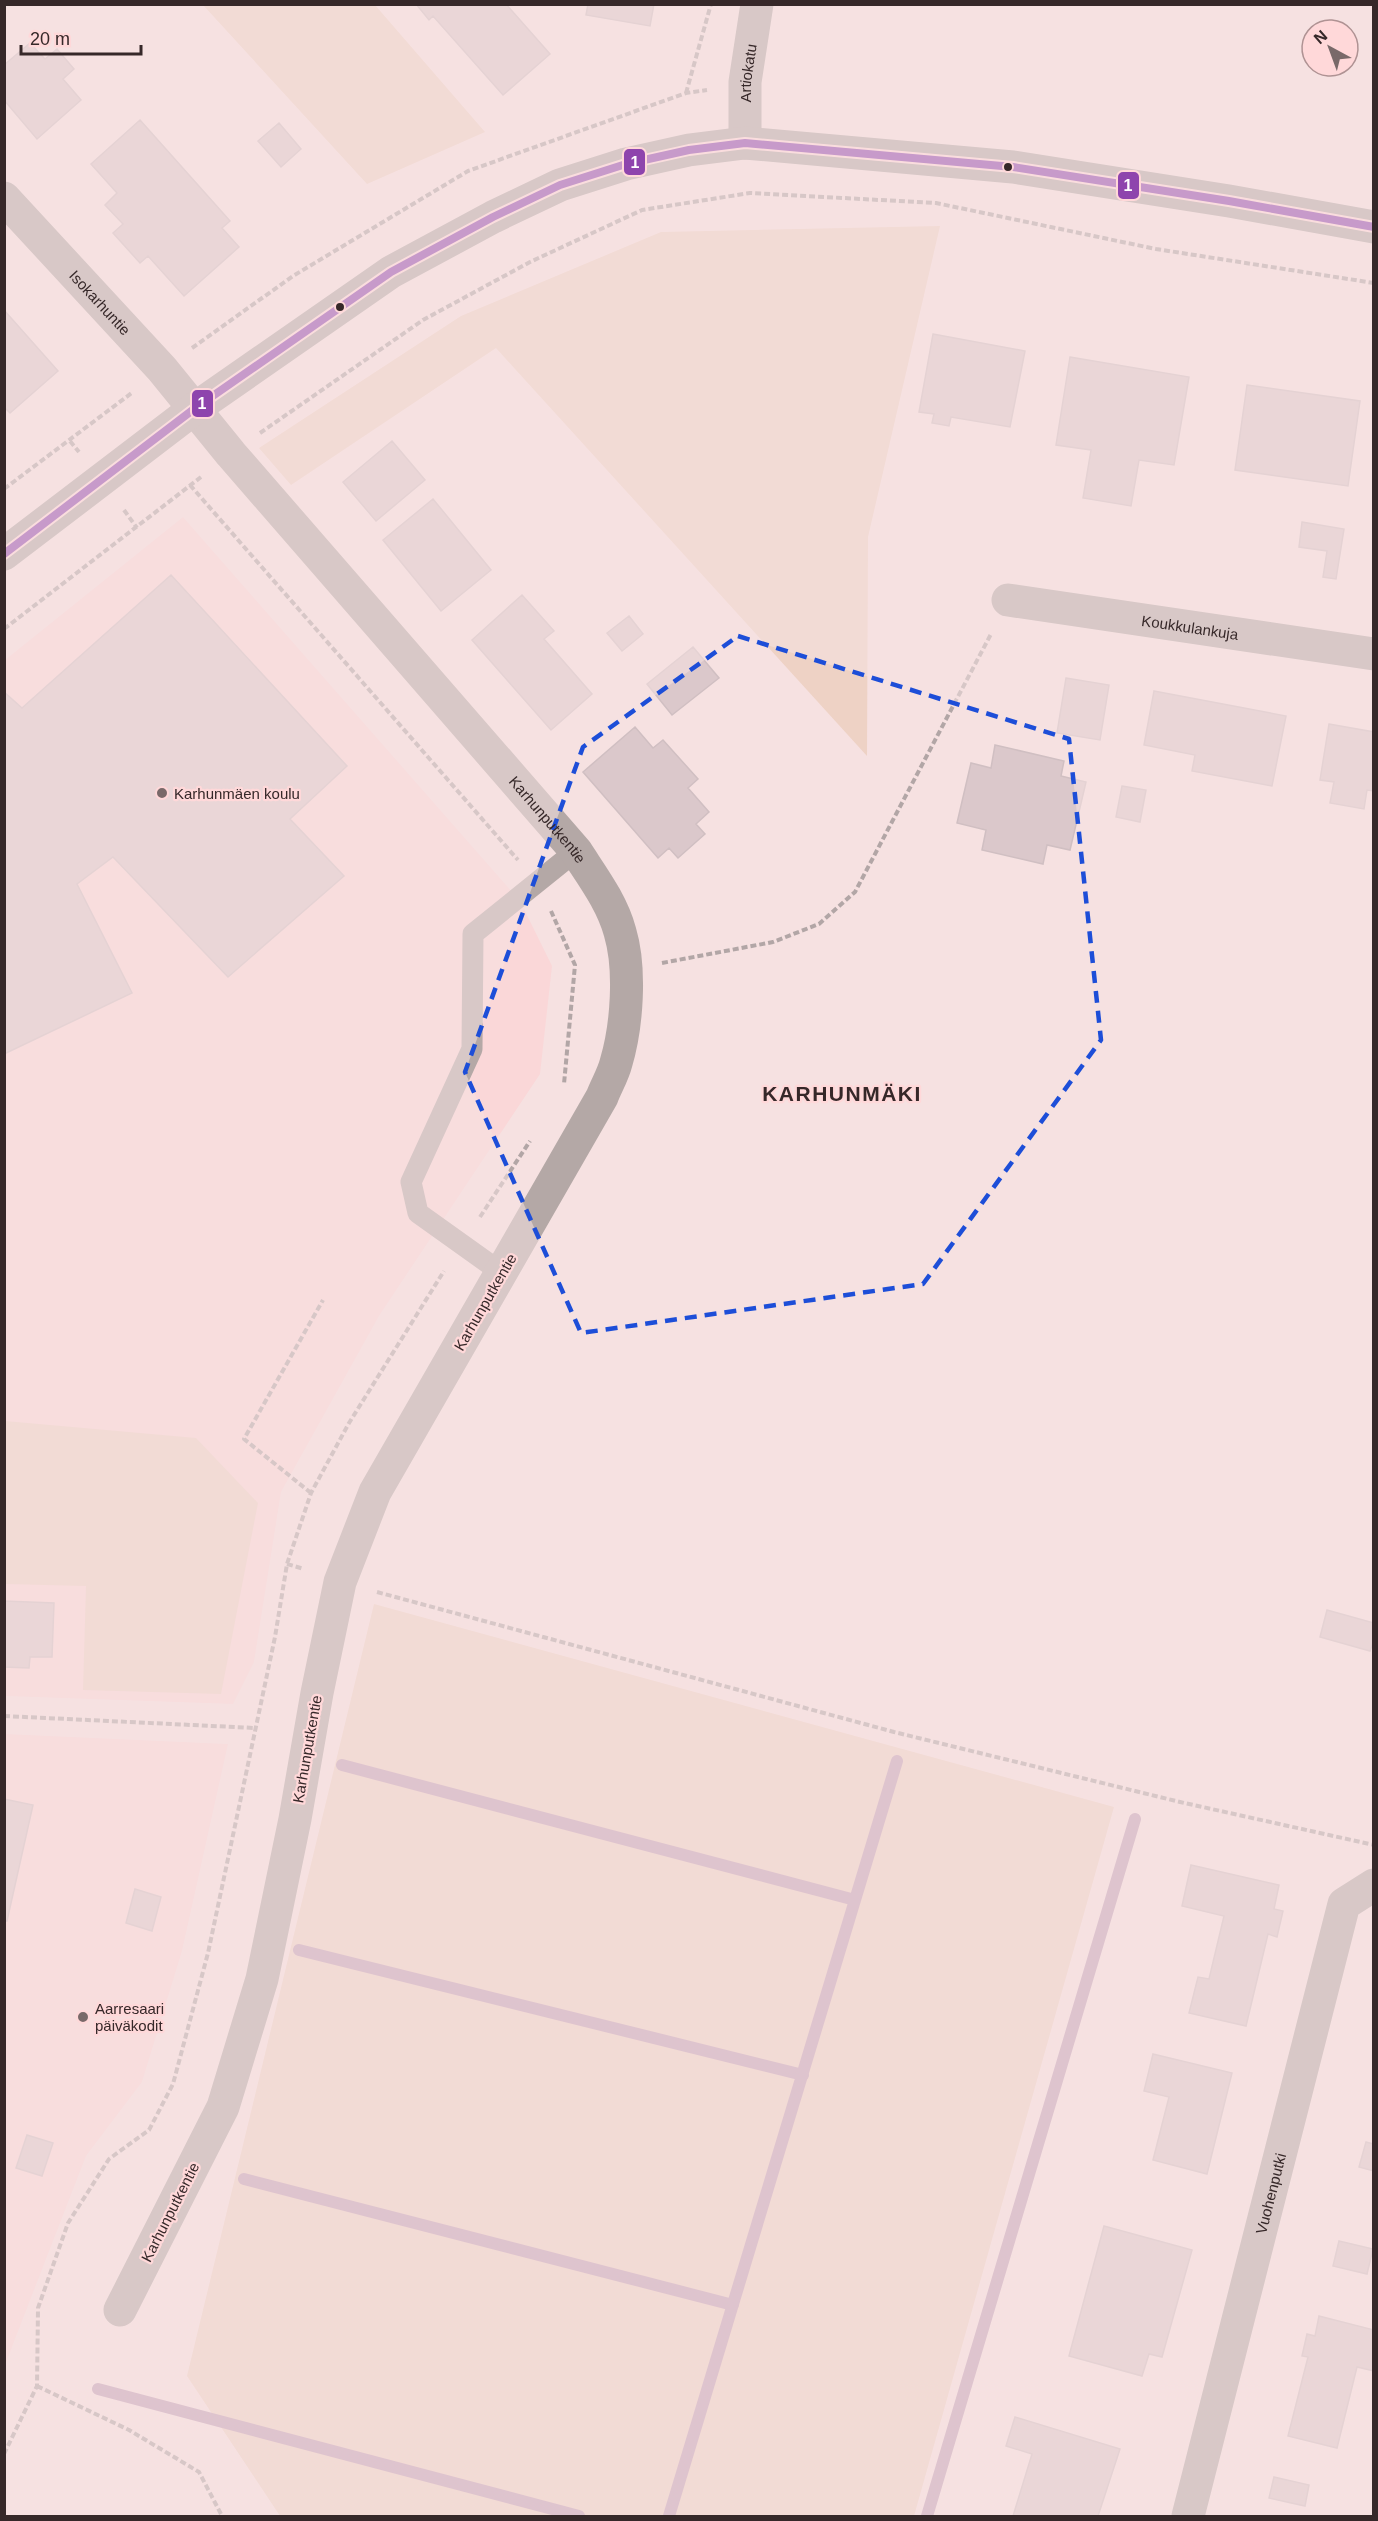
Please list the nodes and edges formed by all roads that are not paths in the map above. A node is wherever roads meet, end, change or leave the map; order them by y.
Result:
1 (757, 4) edge
2 (746, 143) junction
3 (4, 198) edge
4 (1374, 227) edge
5 (194, 409) junction
6 (4, 554) edge
7 (1008, 600) road end
8 (1374, 654) edge
9 (576, 851) junction
10 (502, 1273) junction
11 (1374, 1886) edge
12 (120, 2310) dead end
13 (1188, 2517) edge

1 - 2 street, Artiokatu
2 - 4 street
2 - 5 street
3 - 5 street, Isokarhuntie
5 - 6 street
5 - 9 street, Karhunputkentie
7 - 8 street, Koukkulankuja
9 - 10 street, Karhunputkentie
9 - 10 lane
10 - 12 street, Karhunputkentie
11 - 13 street, Vuohenputki

